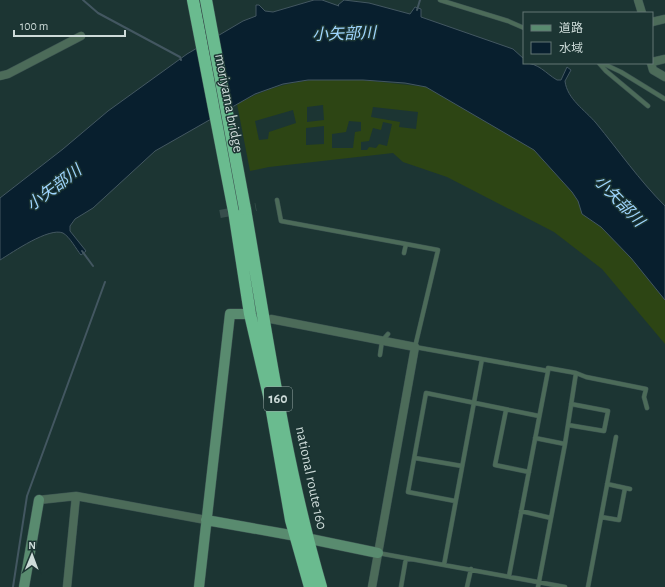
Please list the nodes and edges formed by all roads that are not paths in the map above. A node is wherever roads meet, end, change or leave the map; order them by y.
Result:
1 (193, 0) edge
2 (206, 0) edge
3 (440, 0) edge
4 (638, 0) edge
5 (642, 12) edge
6 (665, 19) edge
7 (653, 22) edge
8 (523, 28) edge
9 (81, 36) dead end
10 (665, 59) edge
11 (653, 62) edge
12 (602, 64) edge
13 (603, 64) edge
14 (651, 64) edge
15 (0, 76) edge
16 (665, 77) edge
17 (665, 99) edge
18 (648, 106) dead end
19 (276, 200) dead end
20 (240, 210) junction
21 (406, 244) junction
22 (404, 253) dead end
23 (250, 314) junction
24 (264, 321) junction
25 (388, 334) dead end
26 (382, 341) junction
27 (415, 347) junction
28 (380, 355) dead end
29 (482, 359) junction
30 (548, 371) junction
31 (576, 373) junction
32 (473, 403) junction
33 (571, 404) junction
34 (647, 408) dead end
35 (506, 410) junction
36 (539, 416) junction
37 (568, 425) junction
38 (616, 437) dead end
39 (535, 438) junction
40 (565, 444) junction
41 (415, 458) junction
42 (462, 466) junction
43 (529, 472) junction
44 (607, 484) junction
45 (625, 488) junction
46 (630, 489) dead end
47 (76, 496) junction
48 (38, 500) joint
49 (455, 501) junction
50 (521, 512) junction
51 (601, 517) junction
52 (551, 518) junction
53 (206, 520) junction
54 (296, 536) junction
55 (308, 539) junction
56 (378, 553) junction
57 (406, 558) junction
58 (444, 565) junction
59 (470, 569) junction
60 (509, 576) junction
61 (539, 585) edge
62 (24, 587) edge
63 (66, 587) edge
64 (198, 587) edge
65 (310, 587) edge
66 (321, 587) edge
67 (372, 587) edge
68 (401, 587) edge
69 (467, 587) edge
70 (565, 587) edge
71 (588, 587) edge

1 - 20 highway, moriyama bridge / 160
2 - 20 highway, moriyama bridge / 160, bridge
3 - 8 lane
4 - 5 street
6 - 7 street
9 - 15 street
10 - 11 street
12 - 18 lane
13 - 17 lane
14 - 16 street
19 - 21 lane
20 - 23 highway, national route 160 / 160
20 - 24 highway, national route 160 / 160
21 - 22 lane
21 - 27 lane
23 - 53 street
23 - 54 highway, national route 160 / 160
24 - 26 street
24 - 55 highway, national route 160 / 160
25 - 26 lane
26 - 27 street
26 - 28 lane
27 - 29 lane
27 - 56 street
29 - 30 lane
29 - 32 lane
30 - 31 lane
30 - 36 lane
31 - 33 lane
31 - 34 lane
32 - 35 lane
32 - 41 lane
32 - 42 lane
33 - 37 lane
33 - 37 lane
35 - 36 lane
35 - 43 lane
36 - 39 lane
37 - 40 lane
38 - 44 lane
39 - 40 lane
39 - 43 lane
40 - 52 lane
41 - 42 lane
41 - 49 lane
42 - 49 lane
43 - 50 lane
44 - 45 lane
44 - 51 lane
45 - 46 lane
45 - 51 lane
47 - 48 street
47 - 53 street
47 - 63 street
48 - 62 street
49 - 58 lane
50 - 52 lane
50 - 60 lane
51 - 71 lane
52 - 61 lane
53 - 54 street
53 - 64 street
54 - 55 street
54 - 65 highway, national route 160 / 160
55 - 56 street
55 - 66 highway, national route 160 / 160
56 - 57 lane
56 - 67 street
57 - 58 lane
57 - 68 lane
58 - 59 lane
59 - 60 lane
59 - 69 lane
60 - 61 lane
61 - 70 lane

